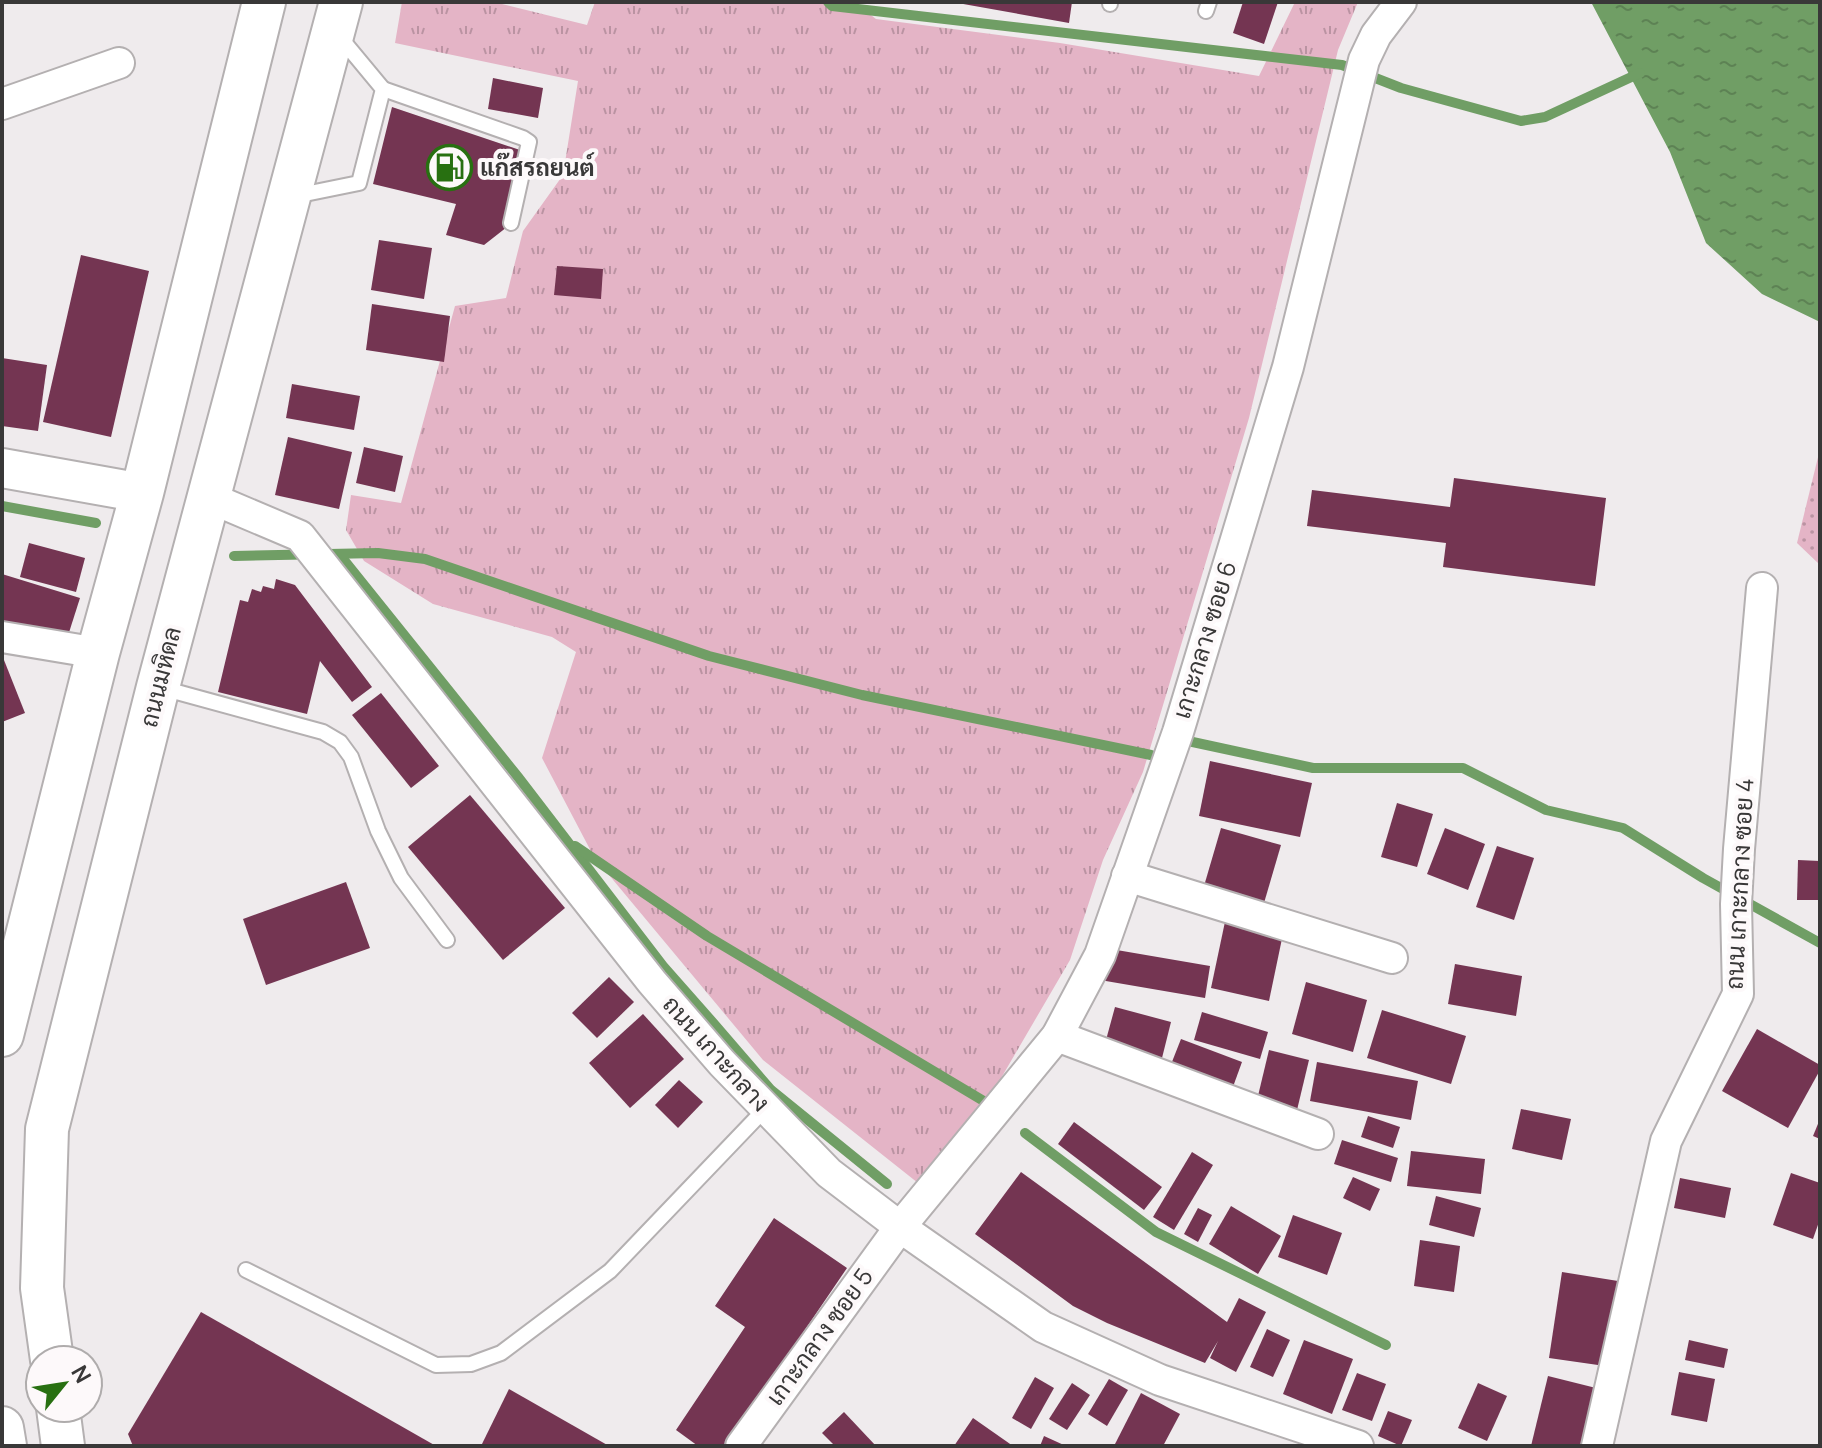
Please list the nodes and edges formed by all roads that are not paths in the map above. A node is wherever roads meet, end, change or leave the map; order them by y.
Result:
1 (264, 2) edge
2 (1401, 2) edge
3 (337, 16) edge
4 (119, 63) dead end
5 (383, 89) junction
6 (2, 104) edge
7 (289, 197) junction
8 (511, 223) dead end
9 (2, 468) edge
10 (142, 493) junction
11 (208, 497) junction
12 (1762, 588) dead end
13 (2, 637) edge
14 (98, 653) junction
15 (158, 687) junction
16 (1127, 876) junction
17 (447, 940) dead end
18 (1392, 958) dead end
19 (2, 1035) edge
20 (1057, 1036) junction
21 (765, 1109) junction
22 (1318, 1134) dead end
23 (900, 1227) junction
24 (246, 1270) dead end
25 (50, 1344) edge
26 (60, 1424) edge
27 (2, 1428) edge
28 (5, 1446) edge
29 (63, 1446) edge
30 (741, 1446) edge
31 (1358, 1446) edge
32 (1597, 1446) edge

1 - 10 main road
2 - 16 street, เกาะกลาง ซอย 6
3 - 5 lane
3 - 7 main road, ถนนมหิดล
4 - 6 street
5 - 7 lane
5 - 8 lane
7 - 11 main road, ถนนมหิดล
9 - 10 street
10 - 14 main road
11 - 15 main road, ถนนมหิดล
11 - 21 street, ถนน เกาะกลาง
12 - 32 street, ถนน เกาะกลาง ซอย 4
13 - 14 street
14 - 19 main road
15 - 17 lane
15 - 25 main road, ถนนมหิดล
16 - 18 street
16 - 20 street, เกาะกลาง ซอย 6
20 - 22 street
20 - 23 street, เกาะกลาง ซอย 6
21 - 23 street, ถนน เกาะกลาง
21 - 24 lane
23 - 30 street, เกาะกลาง ซอย 5
23 - 31 street, ถนน เกาะกลาง
26 - 29 main road
27 - 28 main road

